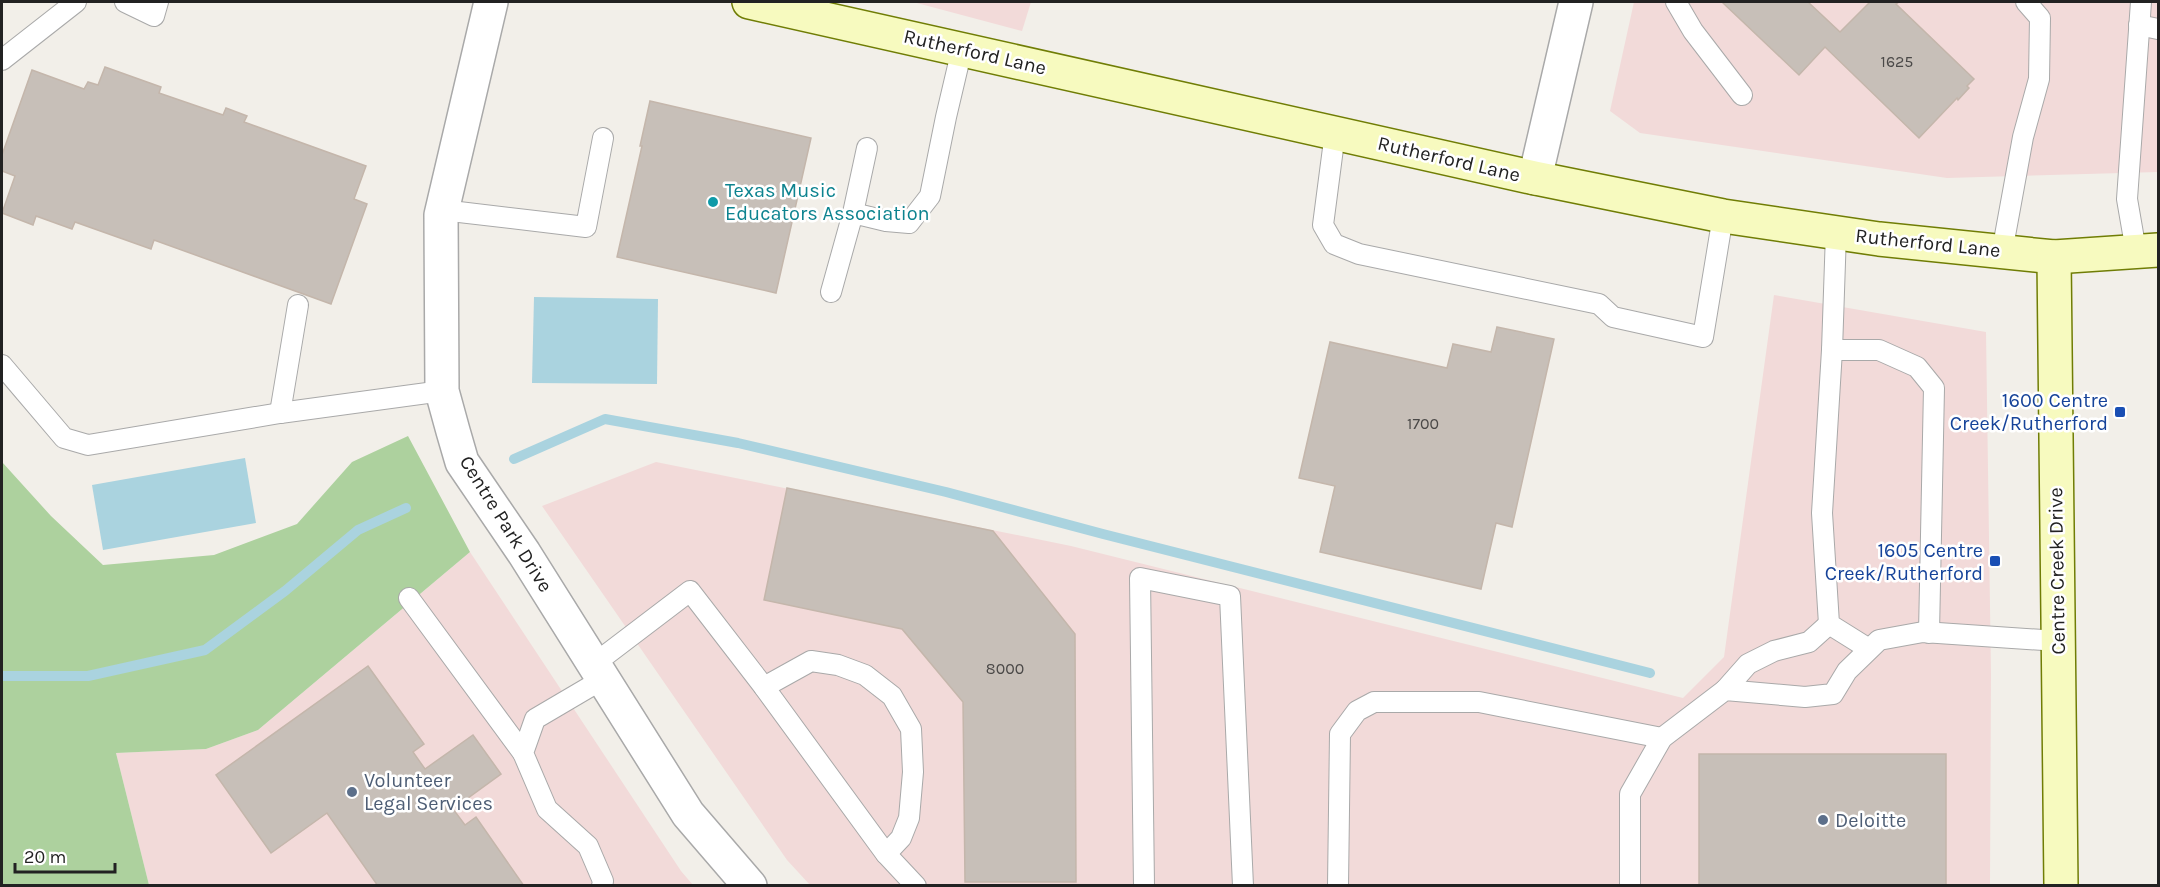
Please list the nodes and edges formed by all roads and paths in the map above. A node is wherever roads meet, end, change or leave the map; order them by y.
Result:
1 (76, 2) edge
2 (125, 2) edge
3 (158, 2) edge
4 (491, 2) edge
5 (749, 2) edge
6 (1576, 2) edge
7 (1676, 2) edge
8 (2026, 2) edge
9 (2141, 2) edge
10 (2139, 25) junction
11 (2158, 29) edge
12 (962, 50) junction
13 (2, 60) edge
14 (1742, 95) dead end
15 (1335, 133) junction
16 (603, 138) dead end
17 (867, 148) dead end
18 (1535, 178) junction
19 (442, 210) junction
20 (853, 213) junction
21 (1723, 216) junction
22 (1836, 233) junction
23 (2147, 250) edge
24 (2002, 252) junction
25 (2054, 257) junction
26 (831, 292) dead end
27 (298, 305) dead end
28 (1832, 350) junction
29 (2, 365) edge
30 (442, 391) junction
31 (280, 412) junction
32 (409, 598) dead end
33 (1829, 624) junction
34 (1929, 633) junction
35 (2058, 641) junction
36 (1869, 649) junction
37 (599, 672) junction
38 (764, 687) junction
39 (1725, 690) junction
40 (1662, 738) junction
41 (523, 753) junction
42 (886, 854) junction
43 (602, 885) edge
44 (750, 885) edge
45 (916, 885) edge
46 (1144, 885) edge
47 (1243, 885) edge
48 (1338, 885) edge
49 (1630, 885) edge
50 (2061, 885) edge

1 - 13 lane
2 - 3 lane
4 - 19 street, Centre Park Drive
5 - 12 street, Rutherford Lane
6 - 18 street
7 - 14 lane
8 - 24 lane
9 - 10 lane
10 - 11 lane
10 - 23 lane
12 - 15 street, Rutherford Lane
12 - 20 lane
15 - 18 street, Rutherford Lane
15 - 21 lane
16 - 19 lane
17 - 20 lane
18 - 21 street, Rutherford Lane
19 - 30 street, Centre Park Drive
20 - 26 lane
21 - 22 street, Rutherford Lane
22 - 24 street, Rutherford Lane
22 - 28 lane
23 - 25 street, Rutherford Lane
24 - 25 street, Rutherford Lane
25 - 35 street, Centre Creek Drive
27 - 31 lane
28 - 33 lane
28 - 34 lane
29 - 31 lane
30 - 31 lane
30 - 37 street, Centre Park Drive
32 - 41 lane
33 - 36 lane
33 - 39 lane
34 - 35 lane
34 - 36 lane
35 - 50 street, Centre Creek Drive
36 - 39 lane
37 - 38 lane
37 - 41 lane
37 - 44 street, Centre Park Drive
38 - 42 lane
38 - 42 lane
39 - 40 lane
40 - 48 lane
40 - 49 lane
41 - 43 lane
42 - 45 lane
46 - 47 lane

